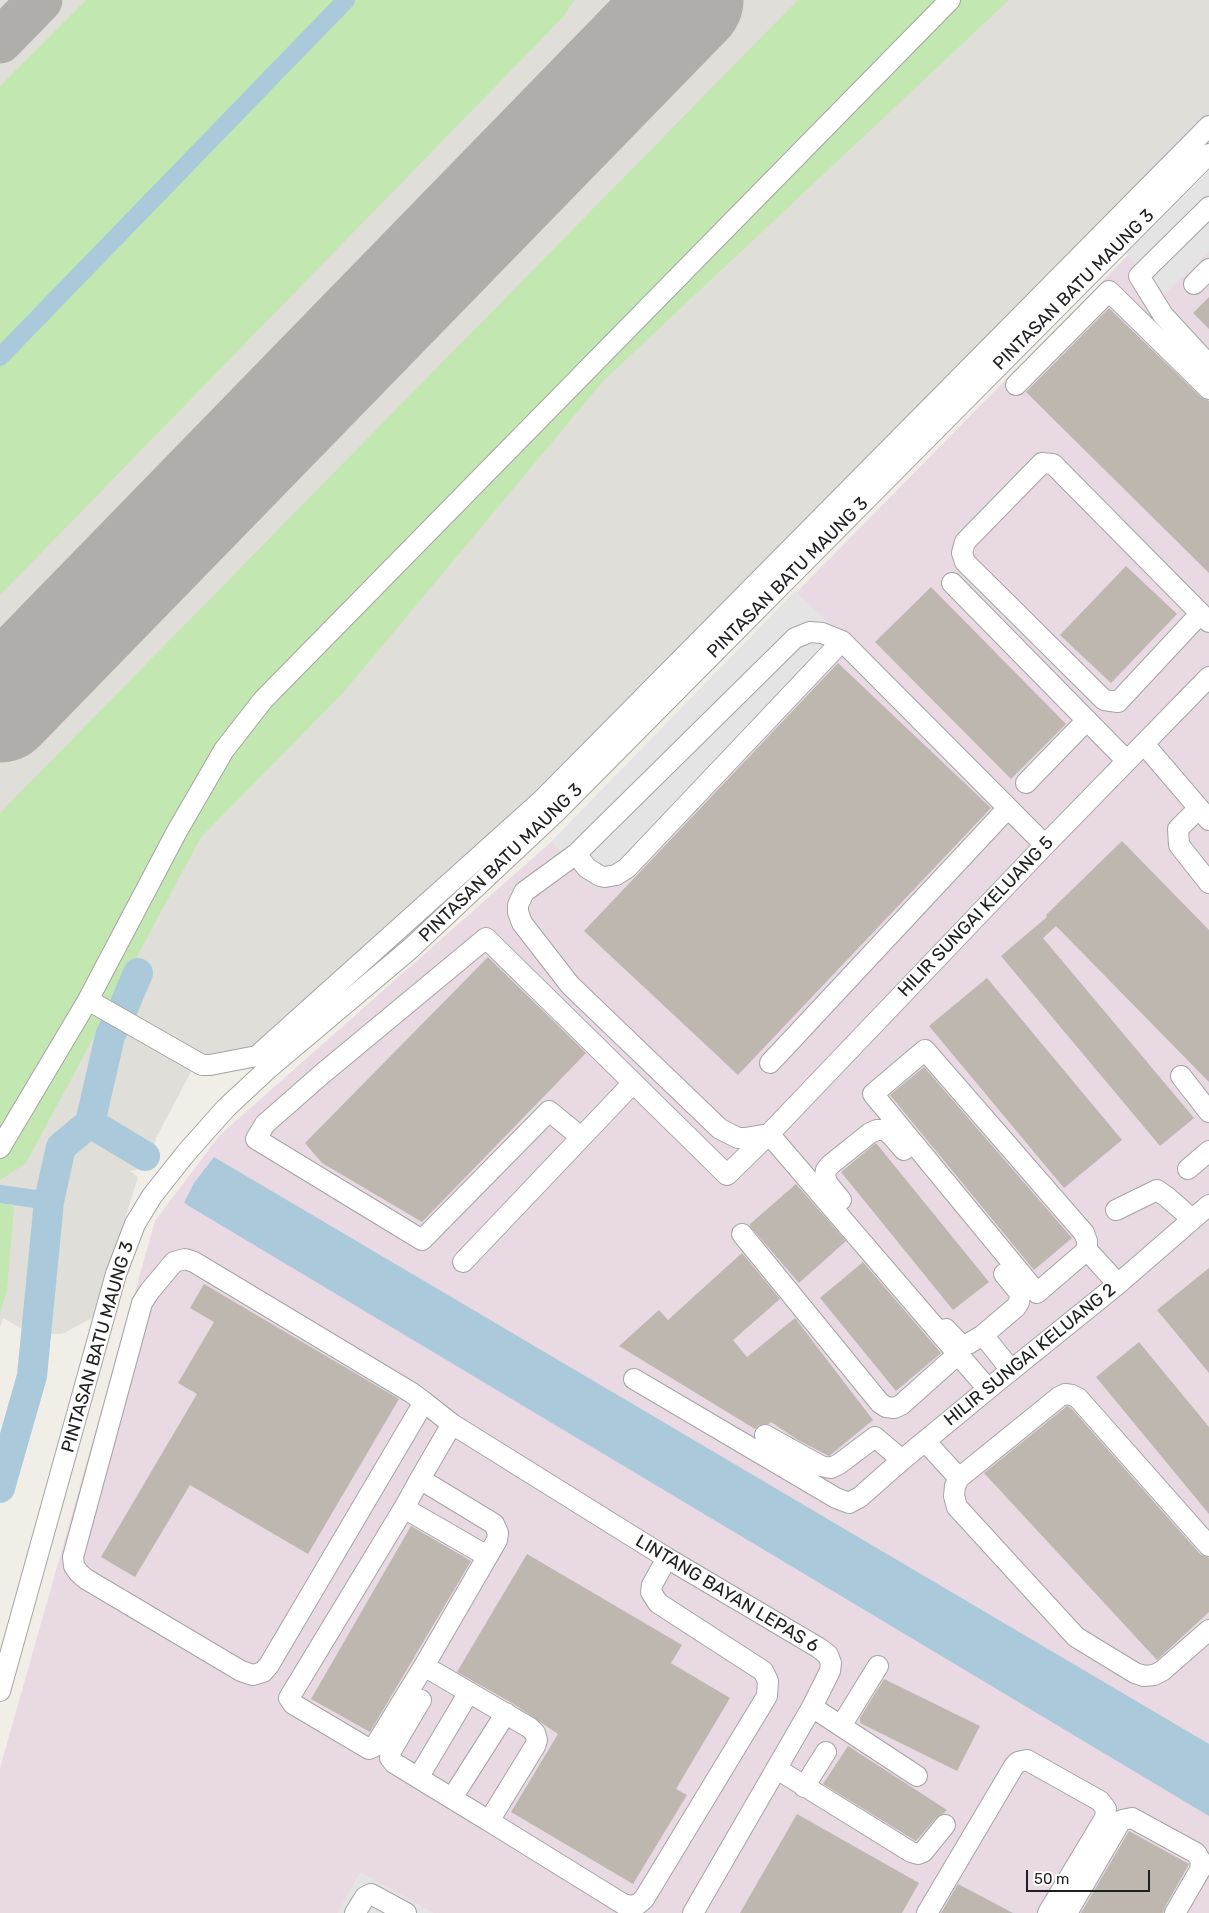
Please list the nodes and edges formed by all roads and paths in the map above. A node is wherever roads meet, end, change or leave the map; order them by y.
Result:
1 (950, 0) edge
2 (1209, 126) edge
3 (1209, 154) edge
4 (1209, 207) edge
5 (1209, 269) edge
6 (1194, 284) dead end
7 (1209, 364) edge
8 (1016, 385) dead end
9 (1209, 389) edge
10 (952, 583) dead end
11 (1205, 618) edge
12 (842, 641) junction
13 (1209, 677) edge
14 (1087, 720) junction
15 (1144, 744) junction
16 (1127, 761) junction
17 (1026, 783) dead end
18 (1008, 808) junction
19 (1204, 814) edge
20 (1045, 845) junction
21 (576, 854) junction
22 (1209, 883) edge
23 (88, 1000) junction
24 (770, 1063) dead end
25 (1181, 1076) dead end
26 (633, 1083) junction
27 (1209, 1112) edge
28 (769, 1134) junction
29 (581, 1137) junction
30 (0, 1148) edge
31 (1209, 1152) edge
32 (1188, 1169) dead end
33 (1209, 1205) edge
34 (1116, 1210) dead end
35 (1192, 1219) junction
36 (742, 1234) dead end
37 (1087, 1250) junction
38 (463, 1262) dead end
39 (1118, 1284) junction
40 (983, 1335) junction
41 (820, 1346) dead end
42 (957, 1355) junction
43 (1011, 1370) junction
44 (634, 1379) dead end
45 (988, 1389) junction
46 (424, 1402) junction
47 (452, 1424) junction
48 (765, 1435) dead end
49 (875, 1437) junction
50 (925, 1441) junction
51 (902, 1460) junction
52 (959, 1478) junction
53 (420, 1479) junction
54 (404, 1508) junction
55 (1209, 1546) edge
56 (487, 1556) junction
57 (667, 1558) junction
58 (1209, 1630) edge
59 (424, 1666) junction
60 (878, 1666) dead end
61 (0, 1691) edge
62 (469, 1692) junction
63 (421, 1700) dead end
64 (812, 1707) junction
65 (506, 1713) junction
66 (841, 1726) junction
67 (826, 1752) dead end
68 (777, 1769) junction
69 (917, 1776) dead end
70 (418, 1778) junction
71 (804, 1787) junction
72 (452, 1798) junction
73 (490, 1821) junction
74 (945, 1825) dead end
75 (355, 1913) edge
76 (406, 1913) edge
77 (693, 1913) edge
78 (926, 1913) edge
79 (1048, 1913) edge
80 (1067, 1913) edge
81 (1175, 1913) edge

1 - 23 street
2 - 23 street
3 - 61 street, PINTASAN BATU MAUNG 3
4 - 7 street
5 - 6 street
8 - 9 street
10 - 14 street
11 - 11 street
12 - 18 street
12 - 21 street
12 - 21 street
13 - 15 street, HILIR SUNGAI KELUANG 5
14 - 16 street
14 - 17 street
15 - 16 street, HILIR SUNGAI KELUANG 5
15 - 19 street
16 - 20 street, HILIR SUNGAI KELUANG 5
18 - 20 street
18 - 24 street
19 - 22 street
20 - 28 street, HILIR SUNGAI KELUANG 5
21 - 28 street
23 - 30 street
25 - 27 street
26 - 28 street, HILIR SUNGAI KELUANG 5
26 - 29 street
26 - 29 street
28 - 42 street
29 - 38 street
31 - 32 street
33 - 35 street, HILIR SUNGAI KELUANG 2
34 - 35 street
35 - 39 street, HILIR SUNGAI KELUANG 2
36 - 42 street
37 - 37 street
37 - 39 street
39 - 43 street, HILIR SUNGAI KELUANG 2
40 - 40 street
40 - 43 street
41 - 49 street
42 - 45 street
43 - 45 street, HILIR SUNGAI KELUANG 2
44 - 51 street, HILIR SUNGAI KELUANG 2
45 - 50 street, HILIR SUNGAI KELUANG 2
46 - 46 street, LINTANG BAYAN LEPAS 6
46 - 47 street, LINTANG BAYAN LEPAS 6
47 - 53 street
47 - 57 street, LINTANG BAYAN LEPAS 6
48 - 49 street
49 - 51 street
50 - 51 street, HILIR SUNGAI KELUANG 2
50 - 52 street
52 - 55 street
52 - 58 street
53 - 54 street
53 - 56 street
54 - 56 street
54 - 59 street
56 - 59 street
57 - 64 street, LINTANG BAYAN LEPAS 6
57 - 73 street
59 - 62 street
60 - 66 street
62 - 65 street
62 - 70 street
63 - 70 street
64 - 66 street
64 - 68 street, LINTANG BAYAN LEPAS 6
65 - 72 street
65 - 73 street
66 - 69 street
67 - 71 street
68 - 71 street
68 - 77 street, LINTANG BAYAN LEPAS 6
70 - 72 street
71 - 74 street
72 - 73 street
75 - 76 street
78 - 79 street
80 - 81 street

